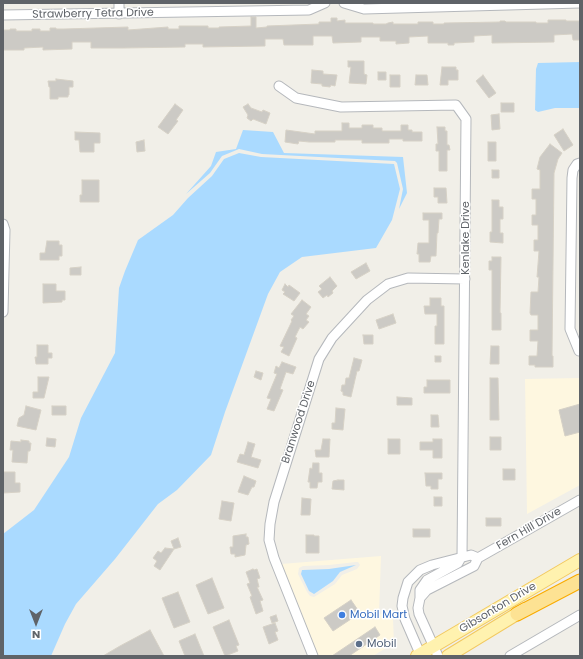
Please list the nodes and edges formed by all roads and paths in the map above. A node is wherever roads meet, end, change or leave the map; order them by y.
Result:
1 (119, 3) edge
2 (325, 3) edge
3 (344, 3) edge
4 (580, 3) edge
5 (119, 14) junction
6 (3, 15) edge
7 (279, 86) dead end
8 (580, 163) edge
9 (3, 224) edge
10 (576, 251) edge
11 (465, 279) junction
12 (3, 312) edge
13 (579, 352) dead end
14 (580, 500) edge
15 (462, 556) junction
16 (478, 558) junction
17 (580, 560) edge
18 (580, 577) edge
19 (580, 581) edge
20 (420, 598) junction
21 (517, 614) junction
22 (580, 615) edge
23 (436, 651) edge
24 (419, 655) edge
25 (313, 656) edge
26 (448, 656) edge
27 (510, 656) edge

1 - 5 street
2 - 5 street, Strawberry Tetra Drive
3 - 4 street
5 - 6 street, Strawberry Tetra Drive
7 - 11 street, Kenlake Drive
8 - 10 street
9 - 12 street
10 - 13 street
11 - 15 street, Kenlake Drive
11 - 25 street, Branwood Drive
14 - 16 street, Fern Hill Drive
15 - 16 street
15 - 20 street
15 - 24 street
16 - 20 street, Fern Hill Drive
17 - 23 main road, Gibsonton Drive
18 - 21 main road, Gibsonton Drive
19 - 21 highway
20 - 23 street
21 - 26 main road, Gibsonton Drive
22 - 27 street
23 - 24 main road, Gibsonton Drive

